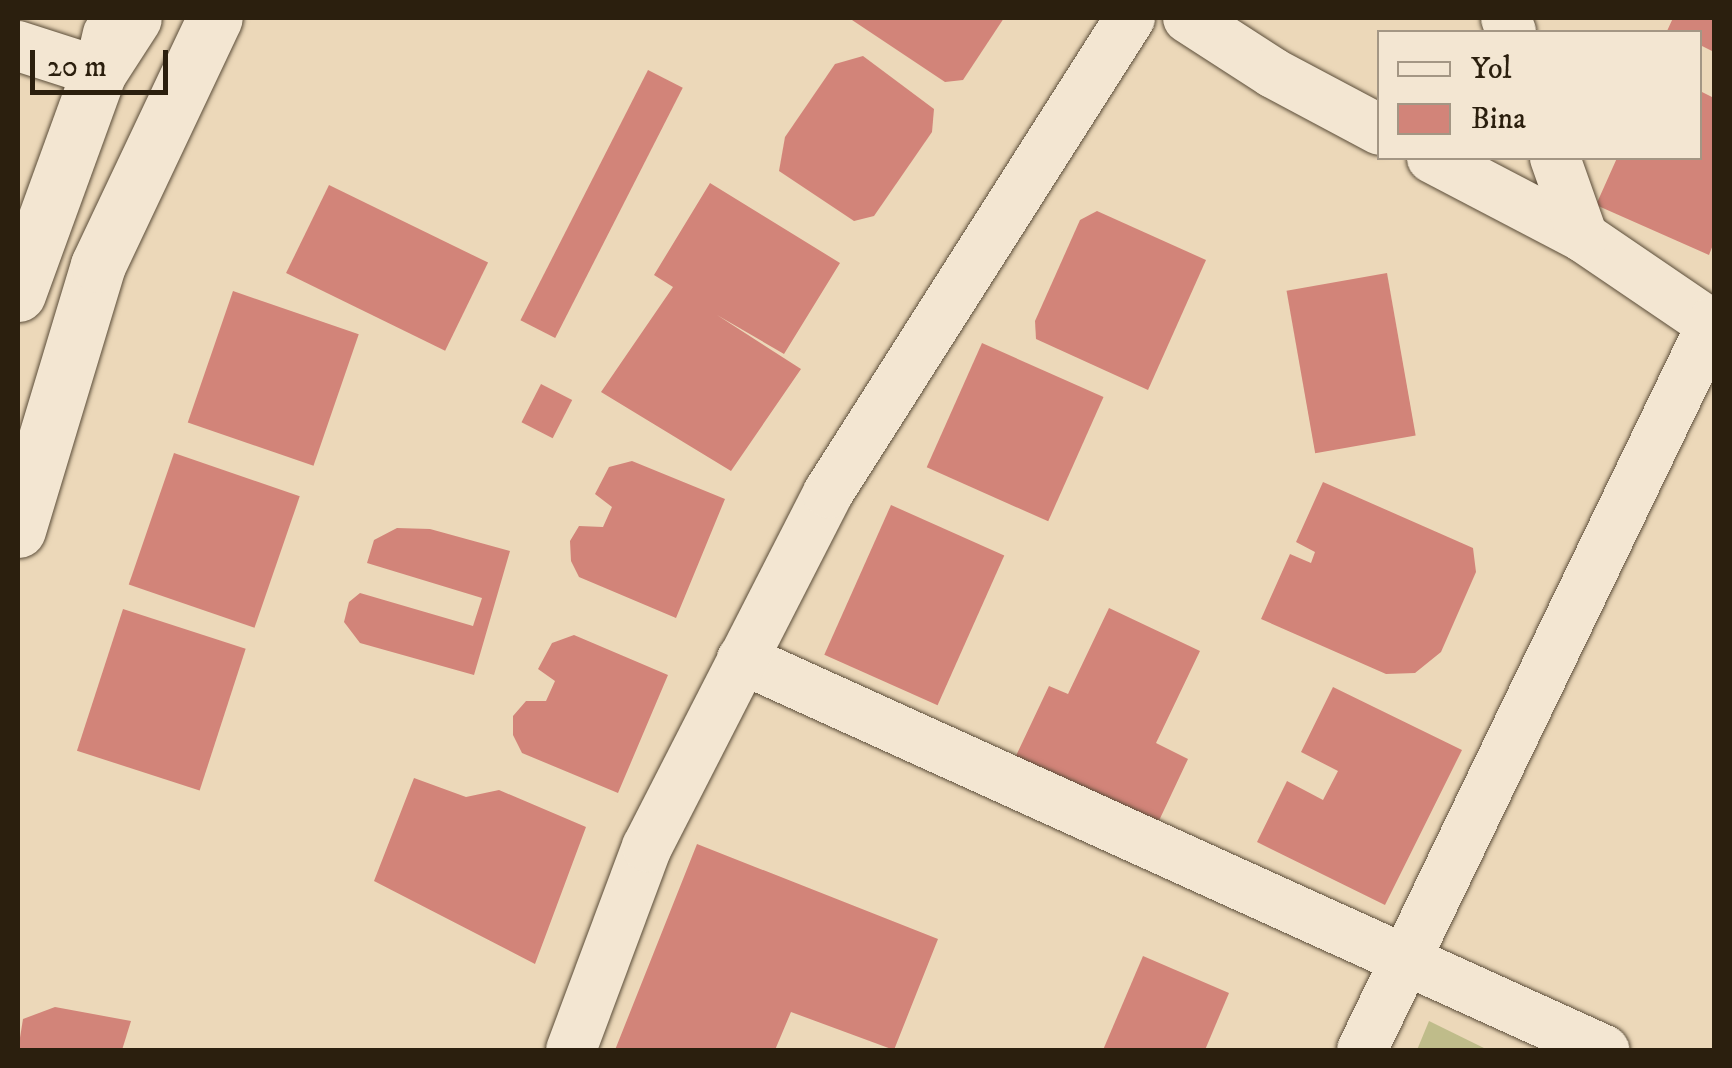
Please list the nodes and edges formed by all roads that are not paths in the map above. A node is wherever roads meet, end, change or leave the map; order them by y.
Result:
1 (112, 18) edge
2 (134, 18) edge
3 (215, 18) edge
4 (1130, 18) edge
5 (1188, 18) edge
6 (18, 46) edge
7 (100, 72) junction
8 (1377, 128) edge
9 (1436, 160) edge
10 (1556, 160) edge
11 (1583, 238) junction
12 (18, 294) edge
13 (1714, 324) edge
14 (18, 530) edge
15 (742, 660) junction
16 (1401, 964) junction
17 (572, 1050) edge
18 (1362, 1050) edge
19 (1604, 1050) edge

1 - 7 street
2 - 7 main road
3 - 14 main road
4 - 15 street
5 - 8 street
6 - 7 street
7 - 12 main road
9 - 11 street
10 - 11 street
11 - 13 street
13 - 16 street
15 - 16 street
15 - 17 street
16 - 18 street
16 - 19 street

